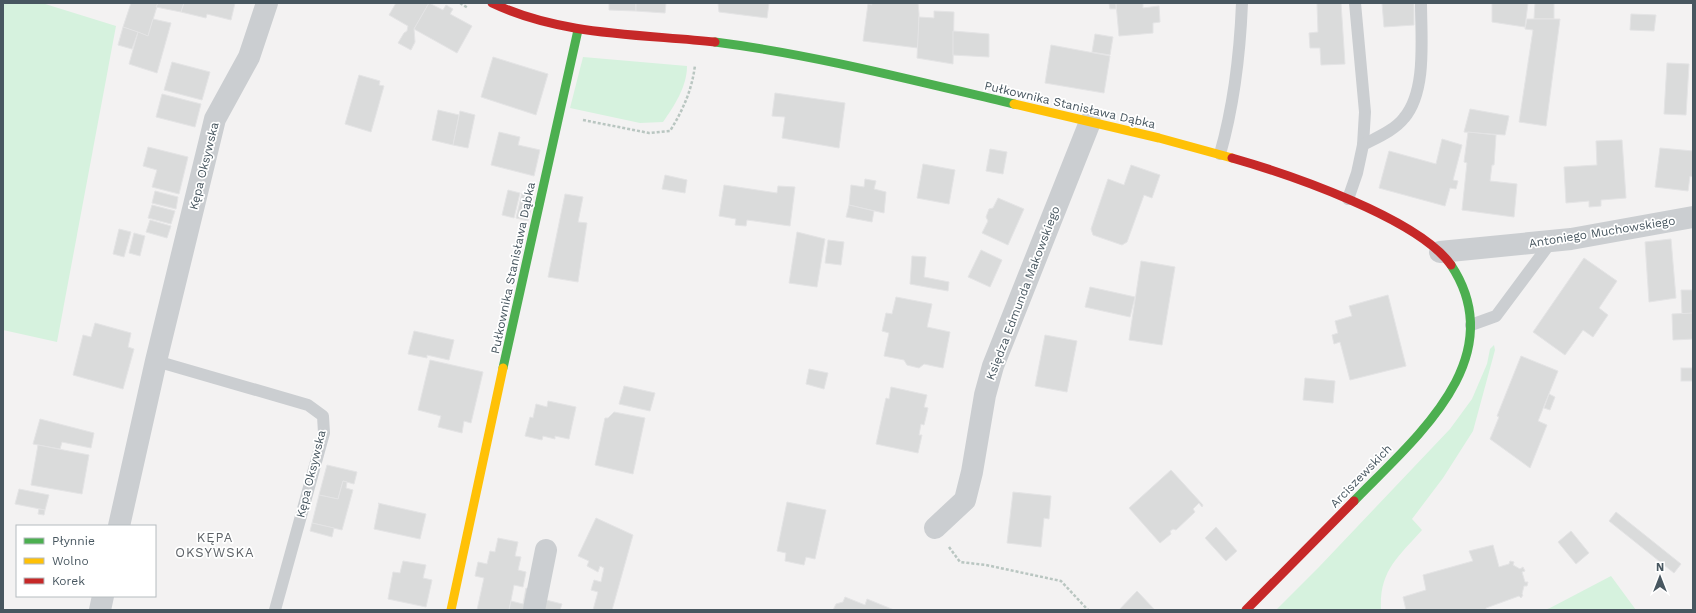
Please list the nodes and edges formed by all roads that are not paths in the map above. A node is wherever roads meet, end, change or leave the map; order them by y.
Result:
1 (267, 3) edge
2 (492, 3) edge
3 (1242, 3) edge
4 (1355, 3) edge
5 (1421, 3) edge
6 (578, 30) junction
7 (1090, 122) junction
8 (1363, 145) junction
9 (1220, 154) junction
10 (1348, 199) junction
11 (1693, 217) edge
12 (1551, 242) junction
13 (1440, 252) junction
14 (1470, 325) junction
15 (1470, 342) joint
16 (156, 361) junction
17 (119, 525) edge
18 (935, 528) road end
19 (546, 550) dead end
20 (103, 597) edge
21 (100, 610) edge
22 (275, 610) edge
23 (451, 610) edge
24 (534, 610) edge
25 (1246, 610) edge

1 - 16 street, Kępa Oksywska
2 - 6 street, Pułkownika Stanisława Dąbka
3 - 9 lane
4 - 8 lane
5 - 8 lane
6 - 7 street, Pułkownika Stanisława Dąbka
6 - 23 street, Pułkownika Stanisława Dąbka
7 - 9 street, Pułkownika Stanisława Dąbka
7 - 18 street, Księdza Edmunda Makowskiego
8 - 10 lane
9 - 10 street, Pułkownika Stanisława Dąbka
10 - 13 street, Pułkownika Stanisława Dąbka
11 - 12 street, Antoniego Muchowskiego
12 - 13 street, Antoniego Muchowskiego
12 - 14 lane
13 - 14 street, Pułkownika Stanisława Dąbka
14 - 15 street, Pułkownika Stanisława Dąbka
15 - 25 street, Arciszewskich
16 - 17 street, Kępa Oksywska
16 - 22 lane, Kępa Oksywska
19 - 24 street
20 - 21 street

